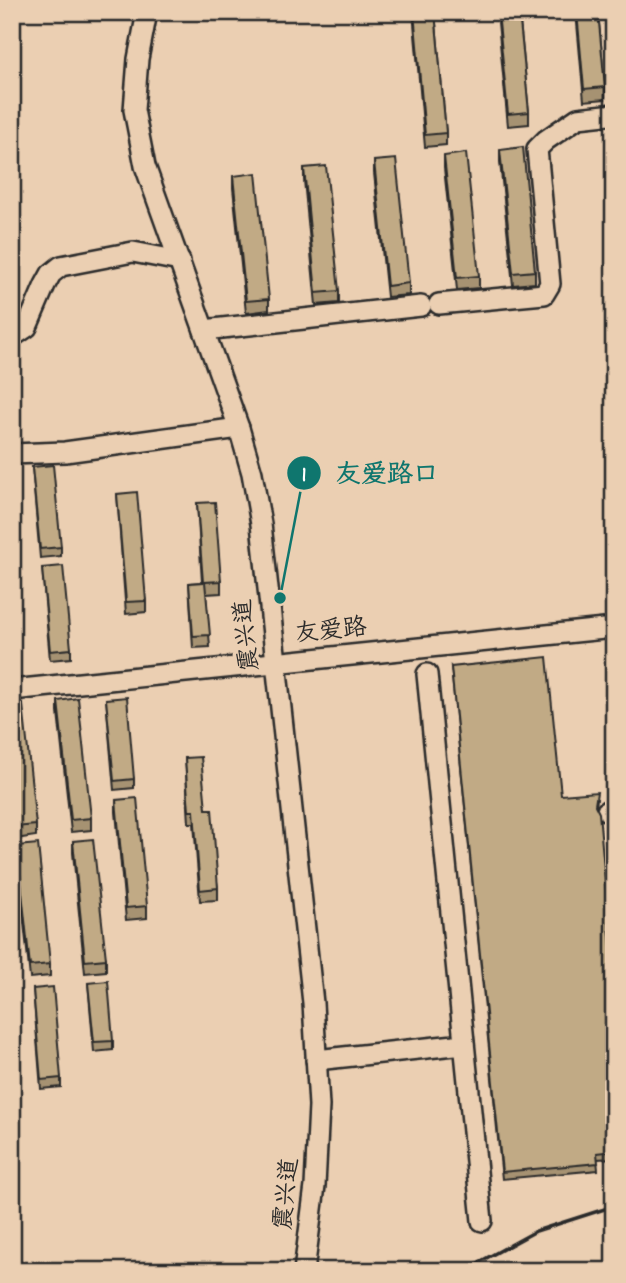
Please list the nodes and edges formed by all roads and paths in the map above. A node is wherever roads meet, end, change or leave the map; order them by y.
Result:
1 (147, 12) edge
2 (614, 114) edge
3 (180, 261) junction
4 (204, 330) junction
5 (12, 337) edge
6 (239, 428) junction
7 (12, 454) edge
8 (614, 628) edge
9 (276, 663) junction
10 (427, 674) dead end
11 (12, 690) edge
12 (464, 1044) junction
13 (316, 1060) junction
14 (482, 1221) dead end
15 (304, 1271) edge

1 - 3 street, 震兴道
2 - 4 street
3 - 4 street, 震兴道
3 - 5 street
4 - 6 street, 震兴道
6 - 7 street
6 - 9 street, 震兴道
8 - 9 street, 友爱路
9 - 11 street, 友爱路
9 - 13 street, 震兴道
10 - 12 street
12 - 13 street
12 - 14 street
13 - 15 street, 震兴道

